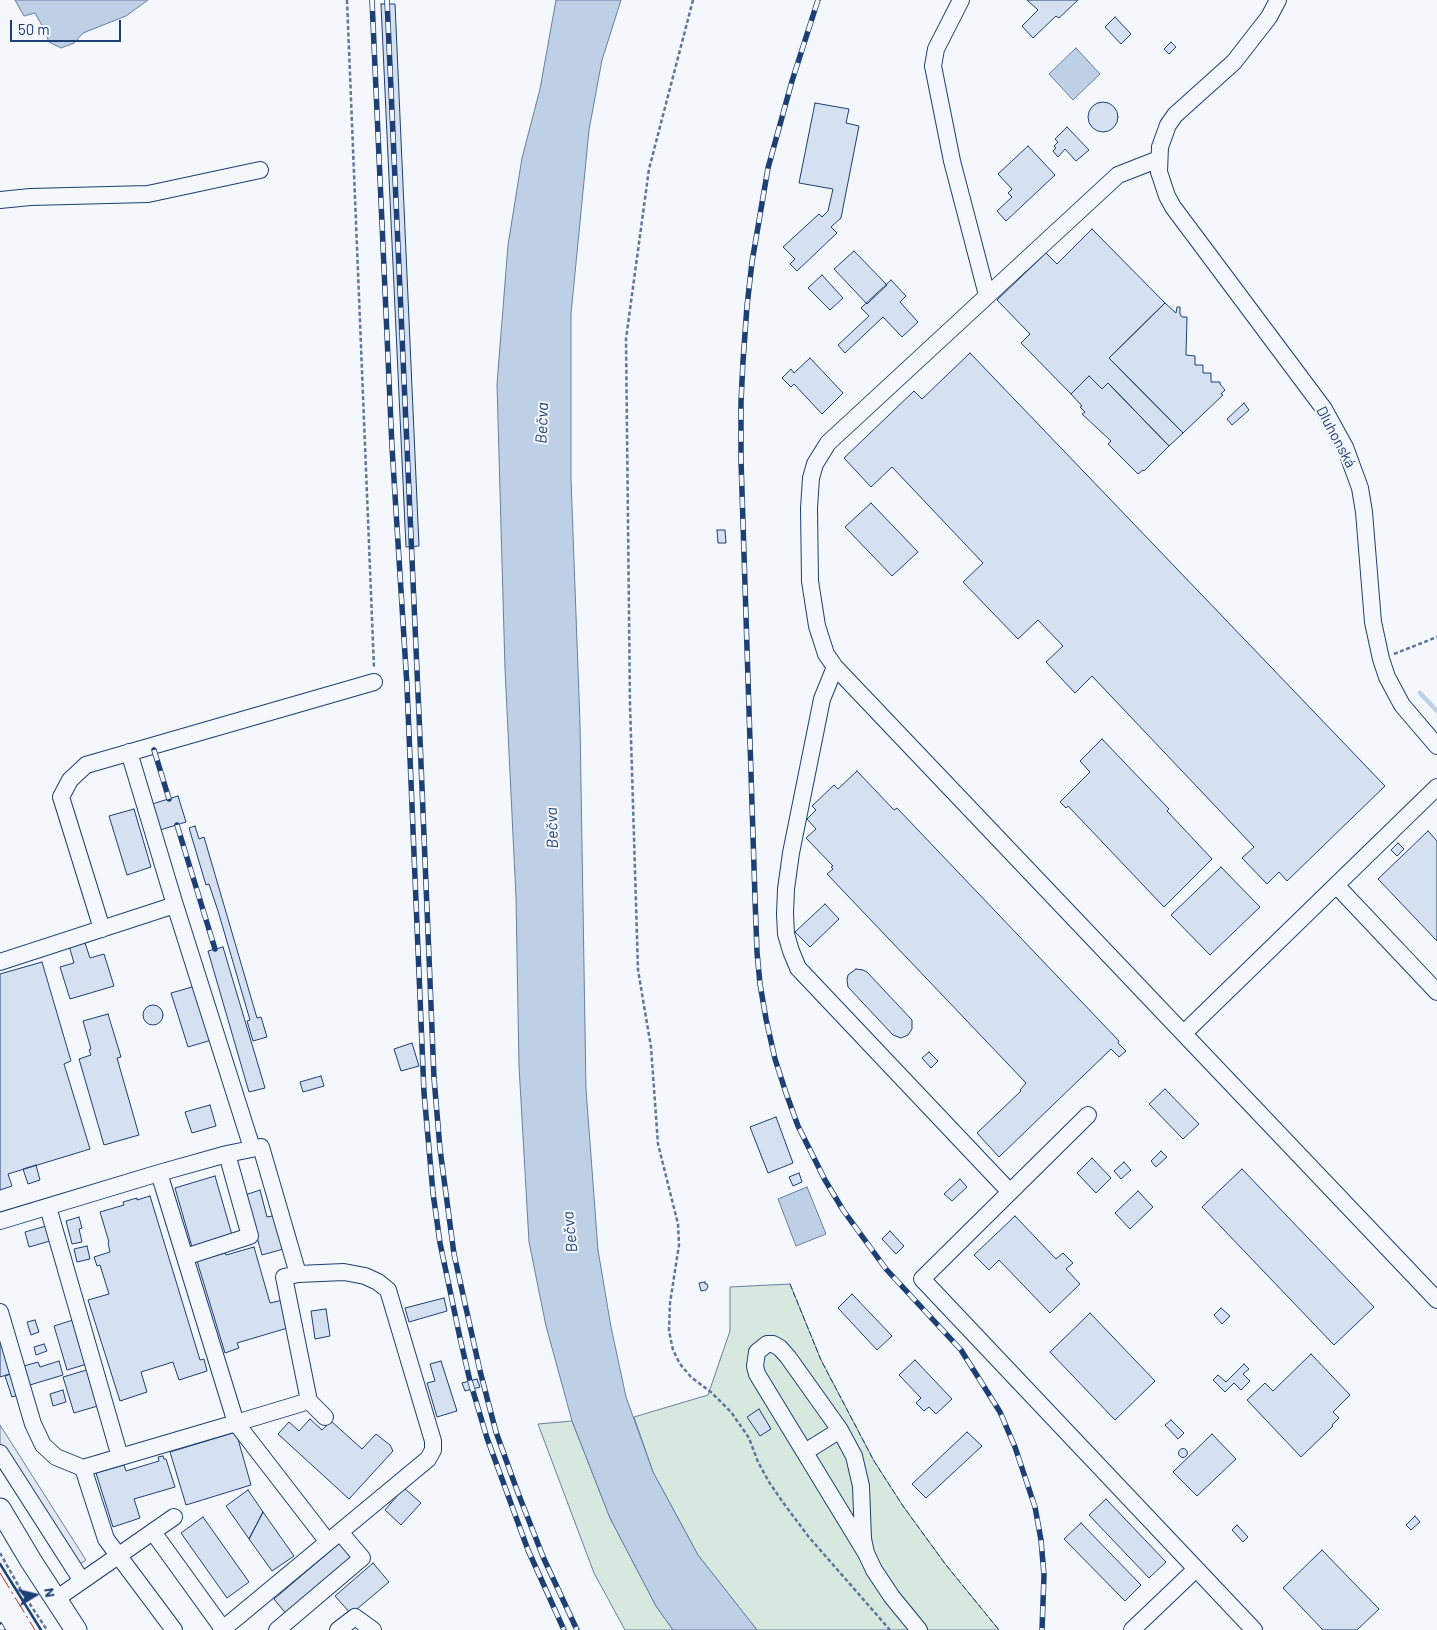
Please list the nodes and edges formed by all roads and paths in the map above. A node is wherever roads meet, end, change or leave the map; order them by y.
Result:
1 (347, 0) edge
2 (693, 0) edge
3 (961, 0) edge
4 (1278, 0) edge
5 (1159, 159) junction
6 (260, 170) dead end
7 (0, 200) edge
8 (987, 295) junction
9 (1437, 637) edge
10 (1381, 659) junction
11 (835, 667) junction
12 (374, 682) joint
13 (1437, 746) edge
14 (129, 752) junction
15 (1437, 787) edge
16 (1336, 885) junction
17 (175, 906) junction
18 (102, 929) junction
19 (0, 962) edge
20 (1437, 992) edge
21 (1184, 1033) junction
22 (1088, 1115) dead end
23 (252, 1148) junction
24 (227, 1154) junction
25 (159, 1173) junction
26 (1010, 1192) junction
27 (48, 1207) junction
28 (0, 1221) edge
29 (185, 1257) junction
30 (298, 1274) junction
31 (1437, 1300) edge
32 (0, 1312) edge
33 (309, 1402) junction
34 (324, 1417) dead end
35 (236, 1422) junction
36 (840, 1430) junction
37 (804, 1452) junction
38 (0, 1453) edge
39 (120, 1457) junction
40 (83, 1468) junction
41 (0, 1509) edge
42 (174, 1517) dead end
43 (154, 1532) junction
44 (334, 1537) junction
45 (0, 1553) edge
46 (866, 1553) junction
47 (119, 1556) junction
48 (1196, 1569) junction
49 (82, 1581) junction
50 (56, 1599) junction
51 (222, 1629) edge
52 (47, 1630) edge
53 (76, 1630) edge
54 (174, 1630) edge
55 (277, 1630) edge
56 (338, 1630) edge
57 (373, 1630) edge
58 (890, 1630) edge
59 (919, 1630) edge
60 (1132, 1630) edge
61 (1254, 1630) edge

1 - 12 path
2 - 58 path
3 - 8 street
4 - 5 street, Dluhonská
5 - 8 street
5 - 10 street, Dluhonská
6 - 7 street
8 - 11 street
9 - 10 path
10 - 13 street, Dluhonská
11 - 21 street
11 - 26 street
12 - 14 street
14 - 17 street
14 - 18 street
15 - 16 street
16 - 20 street
16 - 21 street
17 - 18 street
17 - 23 street
18 - 19 street
21 - 31 street
22 - 26 street
23 - 24 street
23 - 30 street
24 - 25 street
24 - 29 street
25 - 27 street
25 - 29 street
26 - 48 street
27 - 28 street
27 - 39 street
29 - 35 street
30 - 33 street
30 - 44 street
32 - 40 street
33 - 34 street
33 - 35 street
35 - 39 street
35 - 44 street
36 - 37 street
36 - 37 street
36 - 46 street
37 - 46 street
38 - 49 street
39 - 40 street
40 - 47 street
41 - 50 main road
42 - 43 street
43 - 47 street
43 - 51 street
44 - 51 street
44 - 55 street
45 - 52 path
46 - 59 street
47 - 49 street
47 - 54 street
48 - 60 street
48 - 61 street
49 - 50 street
50 - 53 main road
56 - 57 street

